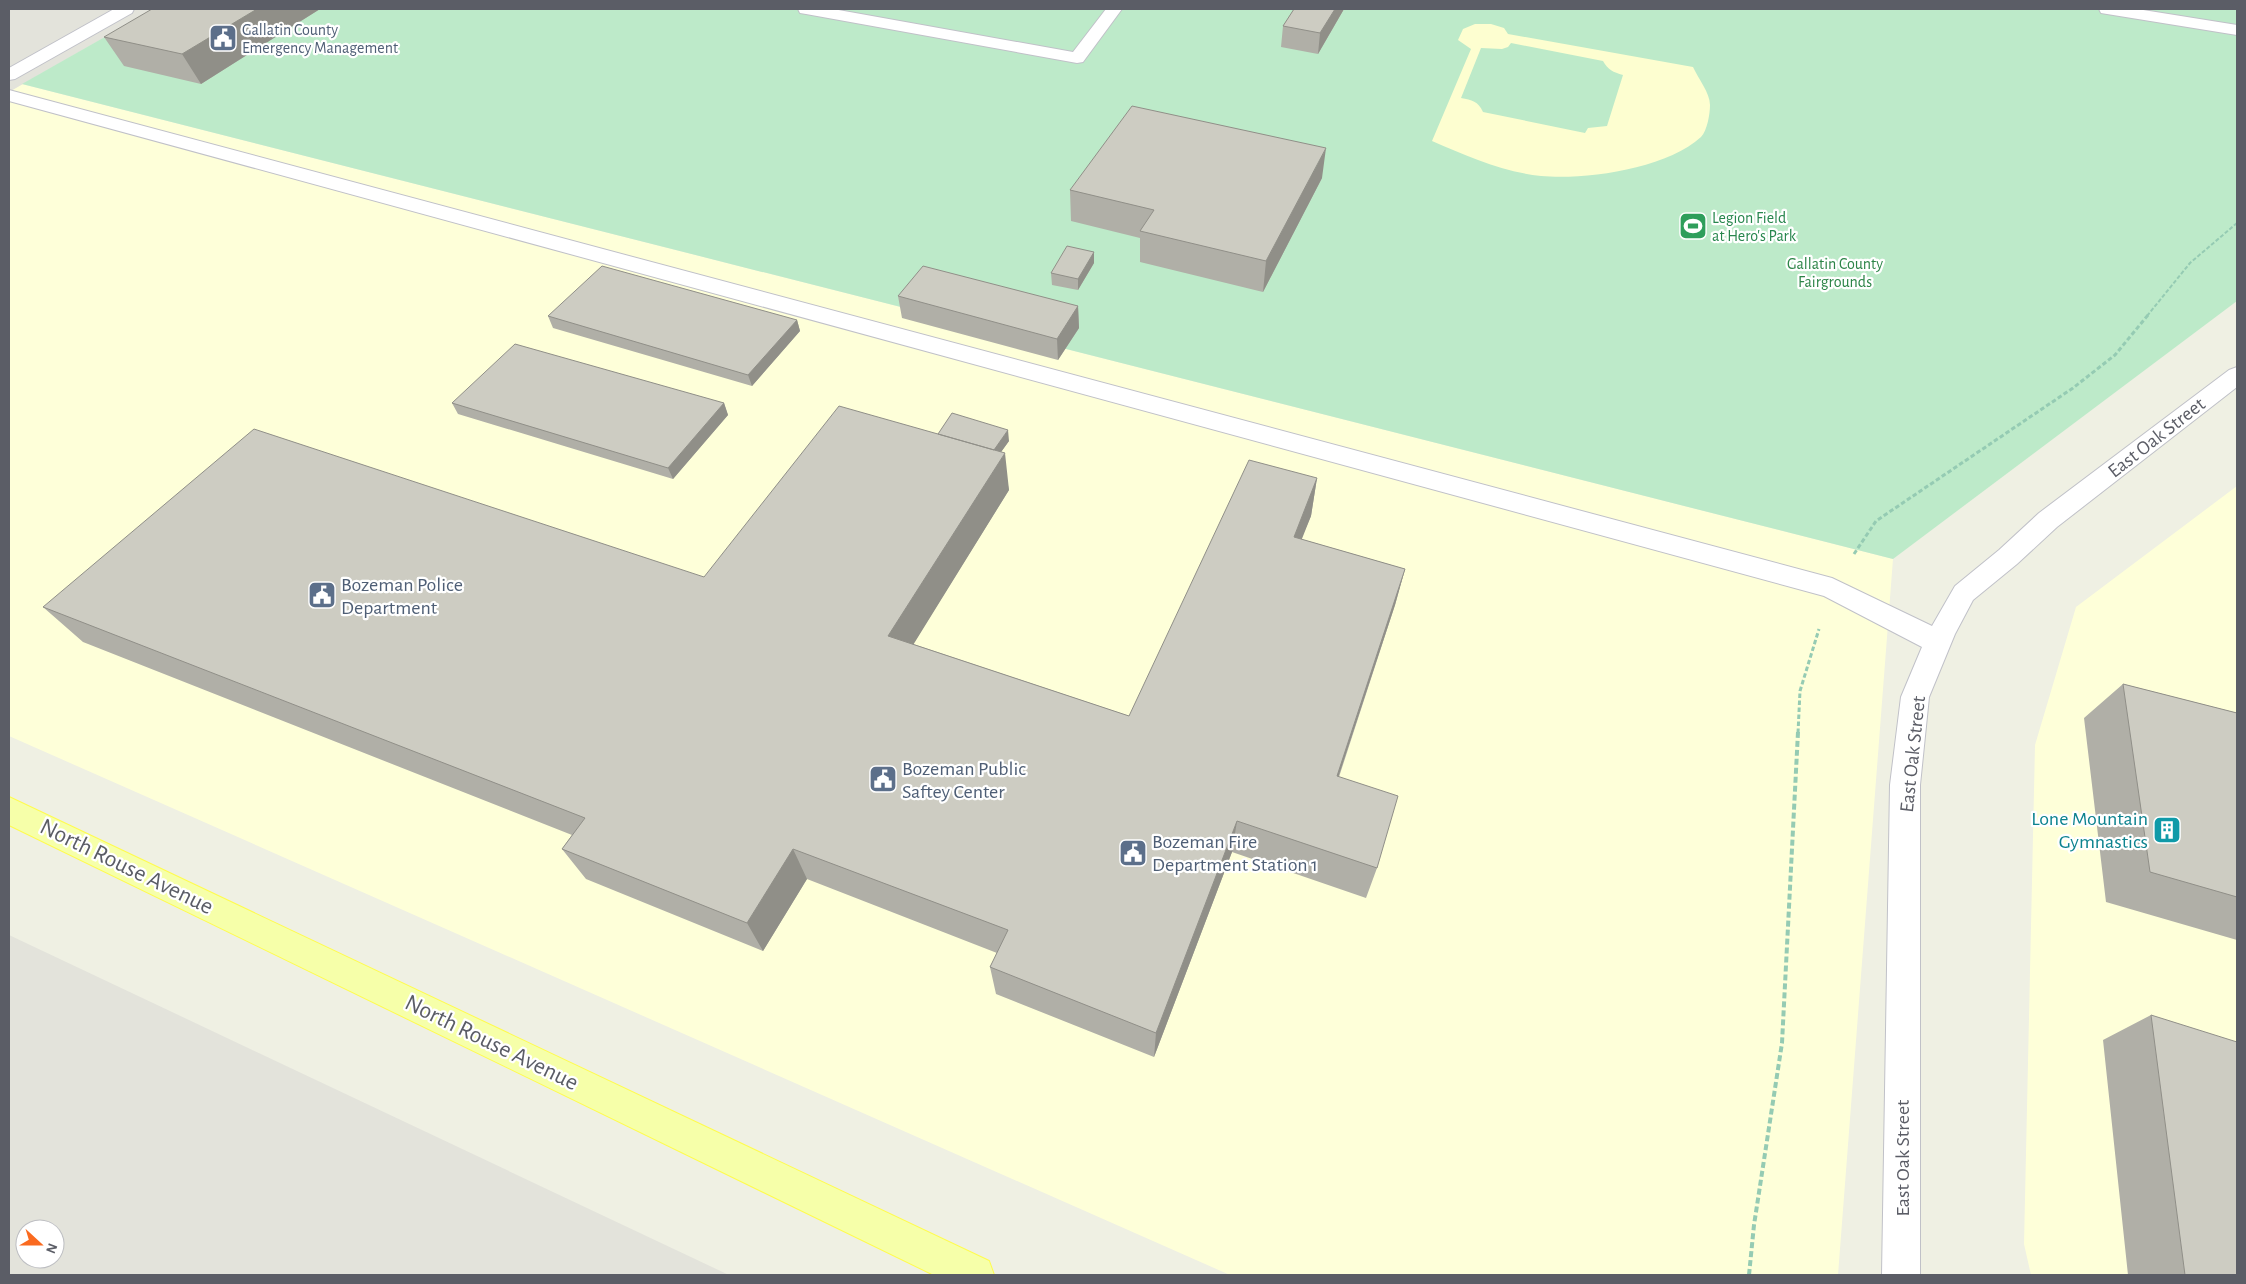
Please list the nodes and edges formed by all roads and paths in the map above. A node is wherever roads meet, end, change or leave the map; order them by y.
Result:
1 (126, 9) edge
2 (806, 9) edge
3 (1114, 9) edge
4 (2107, 9) edge
5 (2194, 16) edge
6 (2237, 30) edge
7 (9, 75) edge
8 (9, 95) edge
9 (2237, 375) edge
10 (1938, 642) junction
11 (9, 810) edge
12 (975, 1275) edge
13 (1901, 1275) edge

1 - 7 street
2 - 3 street
4 - 5 street
5 - 6 street
8 - 10 street
9 - 10 street, East Oak Street
10 - 13 street, East Oak Street
11 - 12 main road, North Rouse Avenue

